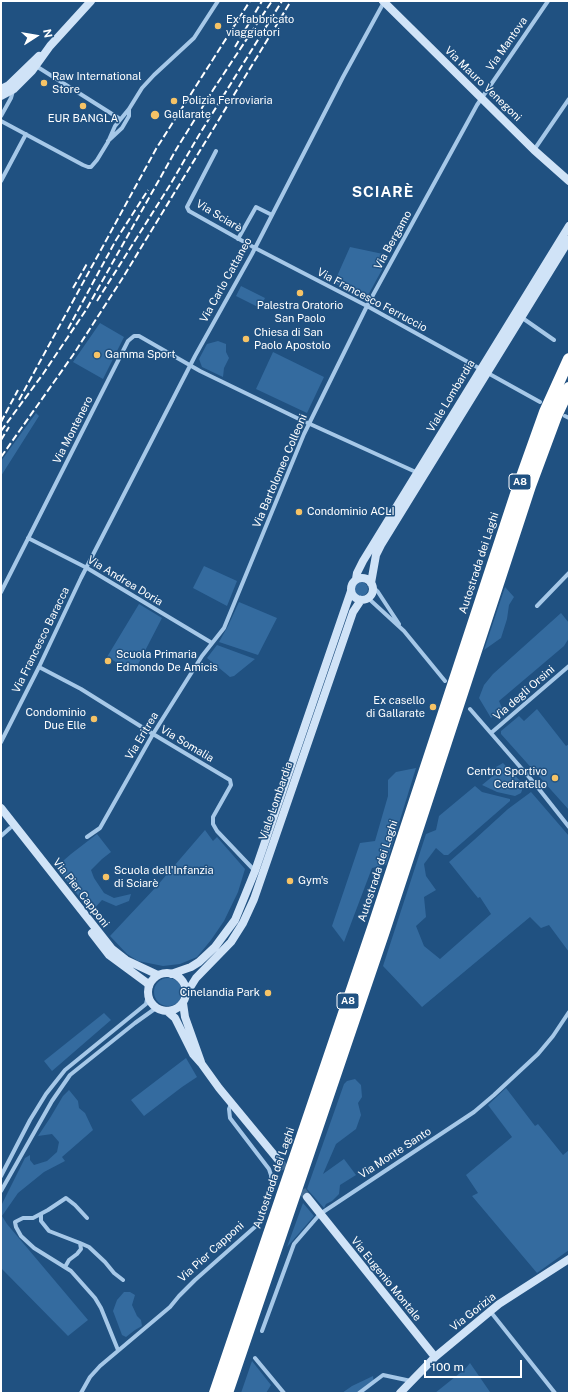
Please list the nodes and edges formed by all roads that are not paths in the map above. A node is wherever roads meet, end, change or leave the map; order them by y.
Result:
1 (91, 1) edge
2 (218, 1) edge
3 (383, 1) edge
4 (548, 1) edge
5 (36, 62) junction
6 (1, 89) edge
7 (14, 89) junction
8 (1, 96) edge
9 (482, 98) junction
10 (569, 99) edge
11 (129, 109) junction
12 (1, 116) edge
13 (120, 119) junction
14 (2, 122) edge
15 (26, 134) junction
16 (108, 142) junction
17 (216, 150) dead end
18 (534, 150) junction
19 (1, 180) edge
20 (569, 181) edge
21 (272, 215) junction
22 (569, 226) edge
23 (238, 239) junction
24 (569, 240) edge
25 (255, 248) junction
26 (367, 306) junction
27 (521, 317) junction
28 (554, 340) dead end
29 (569, 359) edge
30 (190, 365) junction
31 (483, 371) junction
32 (569, 388) edge
33 (540, 402) dead end
34 (309, 423) junction
35 (418, 473) junction
36 (28, 538) junction
37 (86, 568) junction
38 (569, 573) edge
39 (356, 579) junction
40 (372, 584) junction
41 (351, 591) junction
42 (1, 592) edge
43 (365, 599) junction
44 (537, 606) dead end
45 (404, 631) junction
46 (212, 643) junction
47 (569, 666) edge
48 (39, 667) junction
49 (445, 681) dead end
50 (470, 710) dead end
51 (491, 733) junction
52 (153, 734) junction
53 (1, 741) edge
54 (1, 808) edge
55 (1, 817) edge
56 (569, 827) edge
57 (10, 828) junction
58 (1, 836) edge
59 (87, 837) dead end
60 (255, 871) junction
61 (171, 974) junction
62 (158, 976) junction
63 (149, 986) junction
64 (186, 994) junction
65 (148, 995) junction
66 (183, 1003) junction
67 (156, 1008) junction
68 (167, 1011) junction
69 (569, 1012) edge
70 (201, 1063) junction
71 (232, 1103) junction
72 (280, 1162) tunnel mouth
73 (1, 1176) edge
74 (1, 1191) edge
75 (307, 1197) tunnel mouth
76 (41, 1214) junction
77 (320, 1214) junction
78 (87, 1218) dead end
79 (80, 1242) junction
80 (569, 1259) edge
81 (65, 1267) junction
82 (124, 1280) dead end
83 (490, 1312) junction
84 (262, 1331) dead end
85 (118, 1350) junction
86 (435, 1357) junction
87 (255, 1358) dead end
88 (411, 1380) junction
89 (402, 1392) edge
90 (81, 1393) edge
91 (214, 1393) edge
92 (227, 1393) edge
93 (284, 1393) edge
94 (359, 1393) edge
95 (555, 1393) edge

1 - 5 main road
2 - 11 street
3 - 9 main road, Via Mauro Venegoni
3 - 21 street, Via Carlo Cattaneo
4 - 9 street, Via Mantova
5 - 6 main road
5 - 7 main road
5 - 13 street
7 - 8 main road
7 - 12 street
9 - 18 main road, Via Mauro Venegoni
9 - 26 street, Via Bergamo
10 - 18 street
11 - 13 street
11 - 16 street
12 - 14 street
13 - 16 street
14 - 15 street
15 - 16 street
15 - 19 street
17 - 23 street, Via Sciarè
18 - 20 main road, Via Mauro Venegoni
21 - 23 street
21 - 25 street, Via Carlo Cattaneo
22 - 31 main road, Viale Lombardia
23 - 25 street, Via Sciarè
24 - 27 main road, Viale Lombardia
25 - 26 street, Via Francesco Ferruccio
25 - 30 street, Via Carlo Cattaneo
26 - 31 street, Via Francesco Ferruccio
26 - 34 street, Via Bartolomeo Colleoni
27 - 28 street
27 - 31 main road, Viale Lombardia
29 - 91 highway, Autostrada dei Laghi / A8
30 - 34 street
30 - 36 street, Via Montenero
30 - 37 street, Via Carlo Cattaneo
31 - 33 street, Via Francesco Ferruccio
31 - 35 main road, Viale Lombardia
31 - 40 main road, Viale Lombardia
32 - 92 highway, A8
34 - 35 street
34 - 46 street, Via Bartolomeo Colleoni
35 - 39 main road, Viale Lombardia
36 - 37 street, Via Andrea Doria
36 - 42 street, Via Montenero
37 - 46 street, Via Andrea Doria
37 - 48 street, Via Francesco Baracca
38 - 44 street
39 - 40 main road
39 - 41 main road
40 - 43 main road
40 - 45 street
41 - 43 main road
41 - 60 main road, Viale Lombardia
43 - 45 street
43 - 64 main road, Viale Lombardia
45 - 49 street
46 - 52 street, Via Eritrea
47 - 51 street, Via degli Orsini
48 - 52 street, Via Somalia
48 - 53 street, Via Francesco Baracca
50 - 51 street
51 - 56 street
52 - 59 street, Via Eritrea
52 - 60 street, Via Somalia
54 - 62 main road, Via Pier Capponi
55 - 57 main road, Via Pier Capponi
57 - 58 street
57 - 63 main road, Via Pier Capponi
60 - 61 main road, Viale Lombardia
61 - 62 main road
61 - 64 main road
62 - 63 main road
63 - 65 main road
64 - 66 main road
65 - 67 main road
65 - 73 street
66 - 68 main road
66 - 70 main road
67 - 68 main road
67 - 74 street
68 - 70 main road
69 - 77 street, Via Monte Santo
70 - 71 main road
71 - 72 main road
71 - 85 street, Via Pier Capponi
75 - 77 main road
76 - 78 street
76 - 79 street
76 - 81 street
77 - 84 street, Via Monte Santo
77 - 86 main road, Via Eugenio Montale
79 - 81 street
79 - 82 street
80 - 83 main road, Via Gorizia
81 - 85 street
83 - 86 main road, Via Gorizia
83 - 95 street
85 - 90 street, Via Pier Capponi
86 - 88 main road, Via Gorizia
87 - 93 street
88 - 89 main road, Via Gorizia
88 - 94 street

